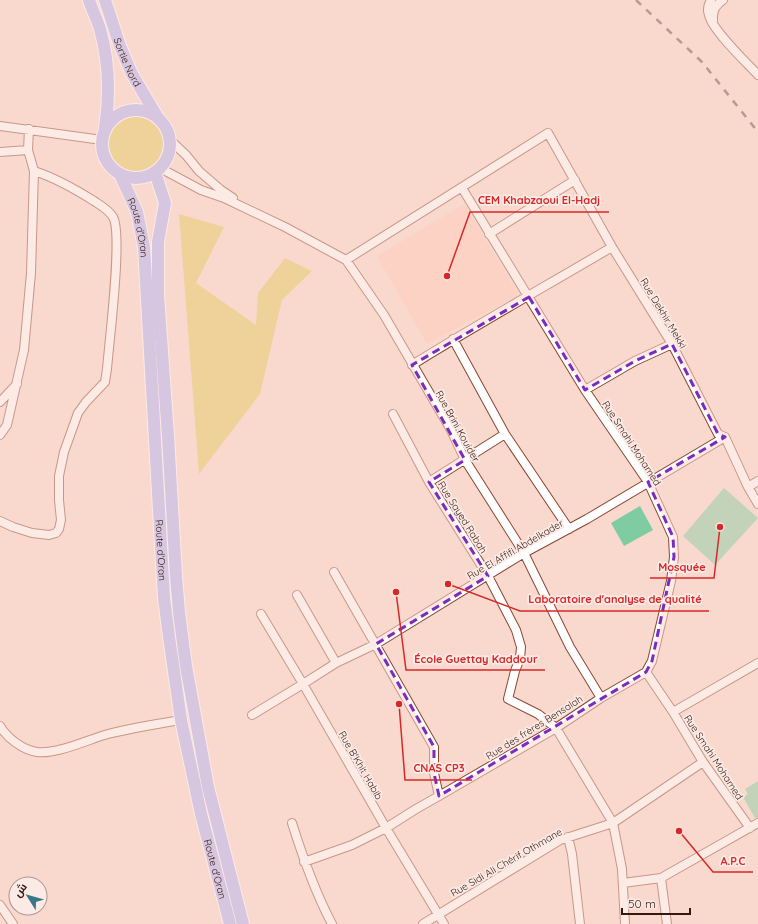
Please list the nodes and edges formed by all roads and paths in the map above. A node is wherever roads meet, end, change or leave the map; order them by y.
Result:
1 (89, 0) edge
2 (105, 0) edge
3 (710, 0) edge
4 (723, 0) edge
5 (714, 24) junction
6 (758, 75) edge
7 (159, 119) junction
8 (0, 126) edge
9 (30, 129) junction
10 (104, 135) junction
11 (169, 139) junction
12 (28, 150) junction
13 (0, 152) edge
14 (158, 170) junction
15 (34, 171) junction
16 (120, 174) junction
17 (575, 180) junction
18 (462, 188) junction
19 (252, 211) junction
20 (490, 234) junction
21 (612, 247) junction
22 (346, 260) junction
23 (529, 297) junction
24 (453, 339) junction
25 (672, 344) junction
26 (412, 365) junction
27 (18, 383) junction
28 (585, 390) junction
29 (0, 402) edge
30 (393, 414) dead end
31 (505, 434) junction
32 (0, 435) edge
33 (725, 437) junction
34 (465, 460) junction
35 (758, 481) edge
36 (429, 482) junction
37 (648, 482) junction
38 (748, 487) junction
39 (758, 504) edge
40 (0, 522) edge
41 (569, 529) junction
42 (524, 553) junction
43 (334, 572) dead end
44 (488, 576) junction
45 (297, 595) dead end
46 (261, 614) dead end
47 (376, 644) junction
48 (336, 662) junction
49 (758, 663) edge
50 (646, 672) junction
51 (303, 684) junction
52 (601, 698) junction
53 (673, 712) junction
54 (252, 715) dead end
55 (181, 720) junction
56 (0, 726) edge
57 (556, 728) junction
58 (703, 762) junction
59 (439, 796) junction
60 (292, 823) dead end
61 (613, 823) junction
62 (758, 823) edge
63 (386, 828) junction
64 (750, 828) junction
65 (568, 837) junction
66 (304, 862) junction
67 (661, 878) junction
68 (622, 883) junction
69 (0, 905) edge
70 (438, 913) junction
71 (13, 924) edge
72 (230, 924) edge
73 (243, 924) edge
74 (332, 924) edge
75 (423, 924) edge
76 (444, 924) edge
77 (580, 924) edge
78 (625, 924) edge
79 (667, 924) edge

1 - 10 main road
2 - 7 main road, Sortie Nord
3 - 5 street
4 - 5 street
5 - 6 street
7 - 10 main road
7 - 11 main road
8 - 9 street
9 - 10 street
9 - 12 street
10 - 16 main road
11 - 14 main road
11 - 19 street
12 - 13 street
12 - 15 street
14 - 16 main road
14 - 19 street
14 - 73 main road, Route d'Oran
15 - 27 street
15 - 40 street
16 - 55 main road, Route d'Oran
17 - 18 street, Rue Dekhir Mekki
17 - 20 street
17 - 21 street, Rue Dekhir Mekki
18 - 20 street, Rue Smahi Mohamed
18 - 22 street
19 - 22 street, Rue Brini Kouider
20 - 23 street, Rue Smahi Mohamed
21 - 23 street
21 - 25 street, Rue Dekhir Mekki
22 - 26 street, Rue Brini Kouider
23 - 24 street
23 - 28 street, Rue Smahi Mohamed
24 - 26 street
24 - 31 street
25 - 28 street
25 - 33 street, Rue Dekhir Mekki
26 - 34 street, Rue Brini Kouider
27 - 29 street
27 - 32 street
28 - 37 street, Rue Smahi Mohamed
30 - 36 street, Rue Sayed Rabah
31 - 34 street
31 - 41 street
33 - 37 street, Rue El Affifi Abdelkader
33 - 38 street, Rue Dekhir Mekki
34 - 36 street
34 - 42 street, Rue Brini Kouider
35 - 38 street
36 - 44 street, Rue Sayed Rabah
37 - 41 street, Rue El Affifi Abdelkader
37 - 50 street, Rue Smahi Mohamed
38 - 39 street, Rue Dekhir Mekki
41 - 42 street, Rue El Affifi Abdelkader
42 - 44 street, Rue El Affifi Abdelkader
42 - 52 street, Rue Brini Kouider
43 - 47 street
44 - 47 street, Rue El Affifi Abdelkader
44 - 57 street, Rue Sayed Rabah
45 - 48 street
46 - 51 street, Rue B'Khit Habib
47 - 48 street, Rue El Affifi Abdelkader
47 - 59 street
48 - 51 street, Rue El Affifi Abdelkader
49 - 53 street
50 - 52 street, Rue des frères Bensalah
50 - 53 street, Rue Smahi Mohamed
51 - 54 street, Rue El Affifi Abdelkader
51 - 63 street, Rue B'Khit Habib
52 - 57 street, Rue des frères Bensalah
53 - 58 street, Rue Smahi Mohamed
55 - 56 street
55 - 72 main road, Route d'Oran
57 - 59 street, Rue des frères Bensalah
57 - 61 street
58 - 61 street, Rue Sidi Ali Chérif Othmane
58 - 64 street, Rue Smahi Mohamed
59 - 63 street, Rue des frères Bensalah
60 - 66 street
61 - 65 street, Rue Sidi Ali Chérif Othmane
61 - 68 street
62 - 64 street
63 - 66 street, Rue des frères Bensalah
63 - 70 street, Rue B'Khit Habib
64 - 67 street
65 - 70 street, Rue Sidi Ali Chérif Othmane
65 - 77 street
66 - 74 street
67 - 68 street
67 - 79 street
68 - 78 street
69 - 71 street
70 - 75 street, Rue Sidi Ali Chérif Othmane
70 - 76 street, Rue B'Khit Habib

